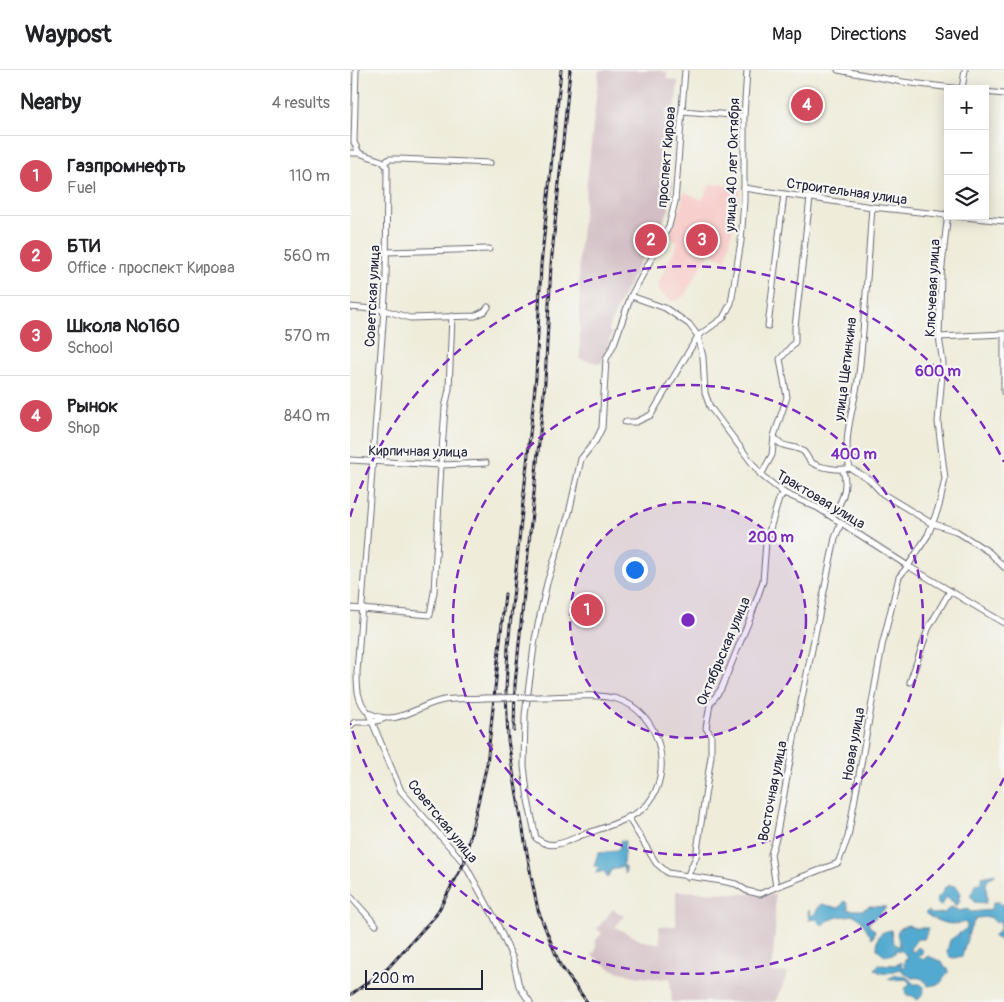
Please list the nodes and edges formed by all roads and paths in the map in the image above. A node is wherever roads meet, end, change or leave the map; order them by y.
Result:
1 (356, 70) edge
2 (685, 70) edge
3 (748, 70) edge
4 (838, 70) edge
5 (965, 70) edge
6 (962, 85) edge
7 (944, 87) edge
8 (989, 92) edge
9 (1004, 94) edge
10 (682, 112) junction
11 (744, 116) junction
12 (350, 153) edge
13 (359, 153) junction
14 (384, 163) junction
15 (490, 163) dead end
16 (744, 188) junction
17 (784, 194) junction
18 (810, 198) junction
19 (872, 207) junction
20 (944, 214) edge
21 (989, 219) edge
22 (947, 220) edge
23 (1004, 221) edge
24 (489, 248) dead end
25 (386, 252) junction
26 (631, 296) junction
27 (350, 307) edge
28 (488, 307) dead end
29 (384, 310) junction
30 (452, 316) junction
31 (768, 326) dead end
32 (1004, 335) edge
33 (698, 336) junction
34 (939, 337) junction
35 (1004, 392) edge
36 (625, 422) dead end
37 (774, 436) junction
38 (350, 460) edge
39 (372, 462) junction
40 (486, 463) dead end
41 (441, 464) junction
42 (850, 468) junction
43 (843, 471) junction
44 (761, 475) junction
45 (784, 493) junction
46 (832, 517) junction
47 (841, 523) junction
48 (932, 523) junction
49 (908, 566) junction
50 (1004, 567) edge
51 (950, 591) junction
52 (350, 608) edge
53 (361, 608) junction
54 (1004, 623) edge
55 (910, 682) dead end
56 (368, 712) junction
57 (384, 719) junction
58 (372, 722) junction
59 (350, 726) edge
60 (628, 817) junction
61 (687, 876) junction
62 (776, 887) junction
63 (350, 896) edge
64 (376, 925) dead end
65 (530, 1002) edge

1 - 13 street
2 - 10 street, проспект Кирова
3 - 11 street, улица 40 лет Октября
4 - 7 street
5 - 6 street
8 - 9 street
10 - 11 street
10 - 26 street, проспект Кирова
11 - 16 street, улица 40 лет Октября
12 - 13 street
13 - 14 street
14 - 15 street
14 - 25 street, Советская улица
16 - 17 street, Строительная улица
16 - 33 street, улица 40 лет Октября
17 - 18 street, Строительная улица
17 - 31 street
18 - 19 street, Строительная улица
18 - 37 street
19 - 20 street, Строительная улица
19 - 42 street, улица Щетинкина
21 - 23 street
22 - 34 street, Ключевая улица
24 - 25 street
25 - 29 street, Советская улица
26 - 33 street
26 - 60 street, проспект Кирова
27 - 29 street
28 - 30 street
29 - 30 street
29 - 39 street, Советская улица
30 - 41 street
32 - 34 street
32 - 35 street
33 - 36 street, улица 40 лет Октября
33 - 44 street, Трактовая улица
34 - 48 street, Ключевая улица
37 - 43 street
37 - 44 street
38 - 39 street, Кирпичная улица
39 - 41 street, Кирпичная улица
39 - 53 street, Советская улица
40 - 41 street, Кирпичная улица
41 - 53 street
42 - 43 street
42 - 48 street
43 - 46 street
44 - 45 street, Трактовая улица
45 - 46 street, Трактовая улица
45 - 61 street, Октябрьская улица
46 - 47 street, Трактовая улица
47 - 49 street, Трактовая улица
47 - 62 street, Восточная улица
48 - 49 street, Ключевая улица
48 - 50 street
49 - 51 street, Трактовая улица
49 - 62 street, Новая улица
51 - 54 street, Трактовая улица
51 - 55 street
52 - 53 street
53 - 56 street, Советская улица
56 - 57 street
56 - 58 street, Советская улица
57 - 58 street
57 - 60 street, bridge
58 - 59 street
58 - 65 street, Советская улица
60 - 61 street
61 - 62 street
63 - 64 street

